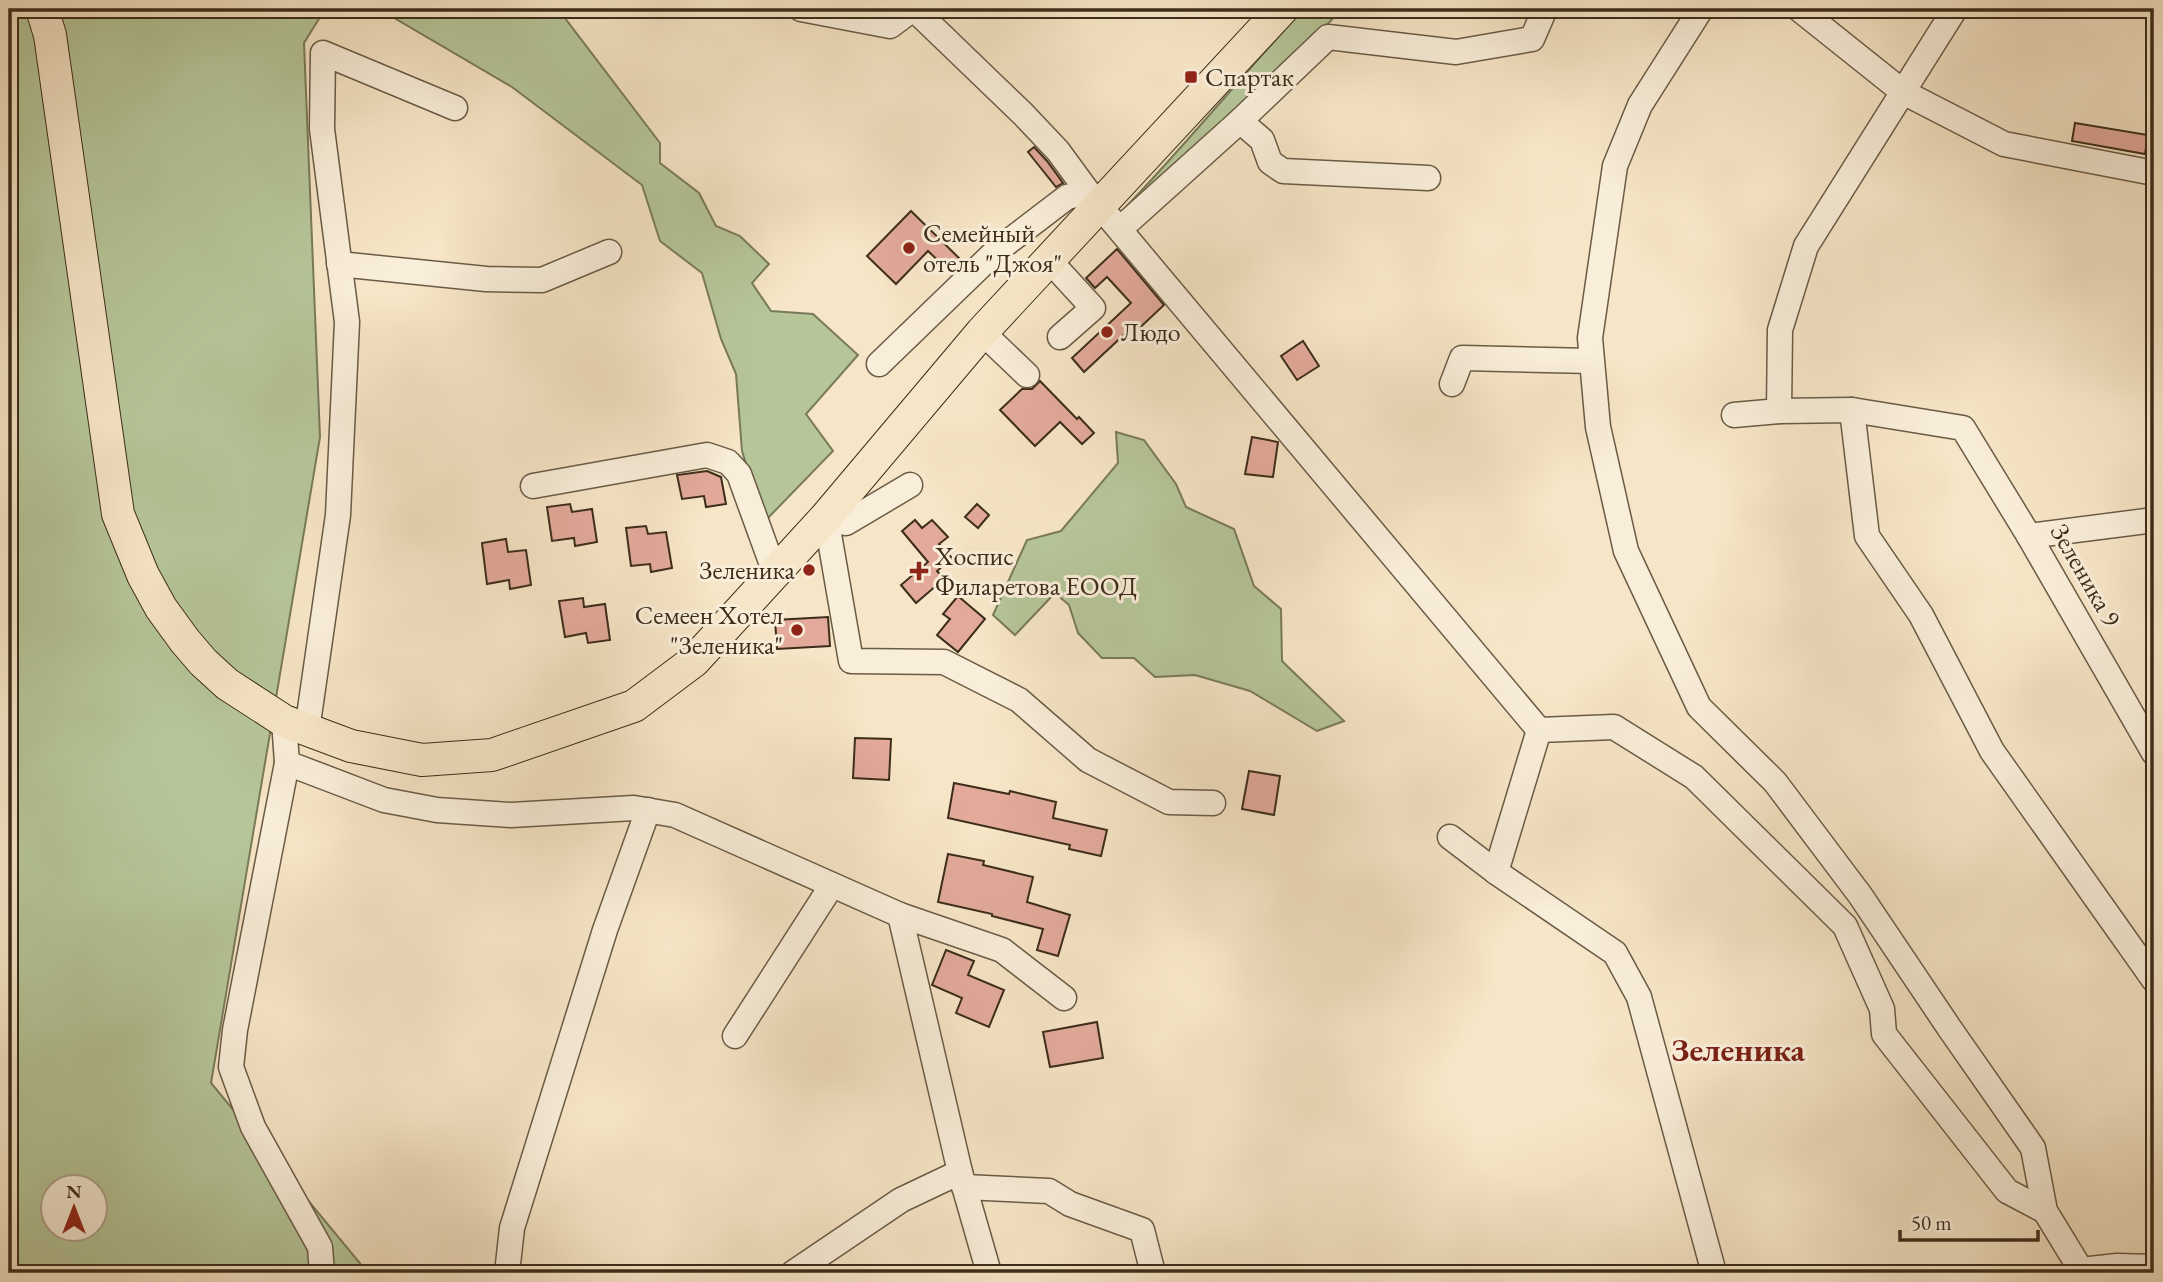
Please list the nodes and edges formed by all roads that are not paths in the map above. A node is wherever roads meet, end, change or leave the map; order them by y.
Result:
1 (42, 9) edge
2 (801, 9) edge
3 (913, 9) edge
4 (1282, 9) edge
5 (1545, 9) edge
6 (1701, 9) edge
7 (1799, 9) edge
8 (1955, 9) edge
9 (1903, 92) junction
10 (455, 108) dead end
11 (1240, 121) junction
12 (2154, 173) edge
13 (1428, 177) dead end
14 (1093, 198) junction
15 (1120, 229) junction
16 (608, 252) dead end
17 (1049, 260) junction
18 (339, 264) junction
19 (982, 332) junction
20 (1060, 337) dead end
21 (1591, 360) junction
22 (879, 364) dead end
23 (1027, 375) dead end
24 (1452, 384) dead end
25 (1852, 410) junction
26 (1779, 411) junction
27 (1734, 415) dead end
28 (910, 485) dead end
29 (533, 486) dead end
30 (826, 517) junction
31 (2154, 520) edge
32 (2029, 536) junction
33 (775, 573) junction
34 (295, 726) junction
35 (1539, 730) junction
36 (2154, 752) edge
37 (287, 763) junction
38 (1213, 803) dead end
39 (648, 810) junction
40 (1450, 836) dead end
41 (1496, 872) junction
42 (832, 885) junction
43 (900, 915) junction
44 (2154, 980) edge
45 (1064, 998) dead end
46 (735, 1036) dead end
47 (962, 1179) junction
48 (2045, 1211) junction
49 (2154, 1266) edge
50 (2082, 1271) edge
51 (322, 1273) edge
52 (507, 1273) edge
53 (793, 1273) edge
54 (989, 1273) edge
55 (1153, 1273) edge
56 (1714, 1273) edge

1 - 34 main road
2 - 3 street
3 - 14 street
4 - 14 main road
5 - 11 street
6 - 21 street
7 - 9 street
8 - 9 street
9 - 12 street
9 - 26 street
10 - 18 street
11 - 13 street
11 - 15 street
14 - 15 street
14 - 17 main road
14 - 22 street
15 - 35 street
16 - 18 street
17 - 19 main road
17 - 20 street
18 - 34 street
19 - 23 street
19 - 30 main road
21 - 24 street
21 - 48 street
25 - 26 street
25 - 32 street, Зеленика 9
25 - 44 street
26 - 27 street
28 - 30 street
29 - 33 street
30 - 33 main road
30 - 38 street
31 - 32 street
32 - 36 street, Зеленика 9
33 - 34 main road
34 - 37 street
35 - 41 street
35 - 48 street
37 - 39 street
37 - 51 street
39 - 42 street
39 - 52 street
40 - 41 street
41 - 56 street
42 - 43 street
42 - 46 street
43 - 45 street
43 - 47 street
47 - 53 street
47 - 54 street
47 - 55 street
48 - 50 street
49 - 50 street

